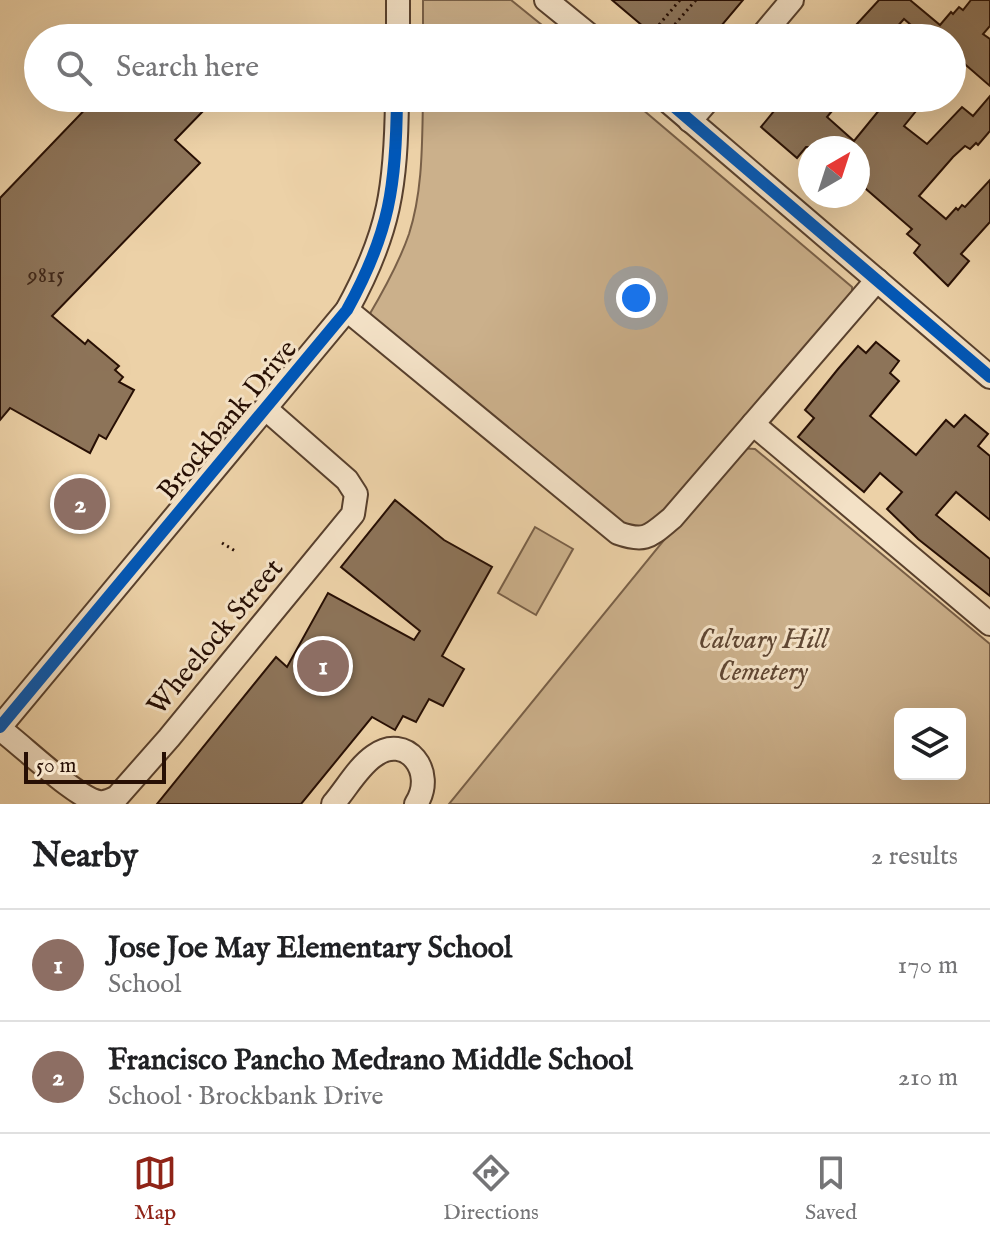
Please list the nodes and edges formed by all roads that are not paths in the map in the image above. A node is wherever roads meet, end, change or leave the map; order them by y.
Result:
1 (398, 0) edge
2 (546, 0) edge
3 (792, 0) edge
4 (398, 24) edge
5 (576, 24) edge
6 (772, 24) edge
7 (397, 112) edge
8 (680, 112) edge
9 (698, 112) edge
10 (690, 121) junction
11 (877, 280) junction
12 (347, 310) junction
13 (990, 377) edge
14 (266, 409) junction
15 (753, 424) junction
16 (990, 624) edge
17 (0, 728) edge
18 (333, 804) edge
19 (416, 804) edge

1 - 4 street
2 - 5 street
3 - 6 street
7 - 12 street, Brockbank Drive
8 - 10 street
9 - 10 street
10 - 11 street
11 - 13 street
11 - 15 street
12 - 14 street, Brockbank Drive
12 - 15 street
14 - 17 street, Brockbank Drive
14 - 17 street, Wheelock Street
15 - 16 street
18 - 19 street

